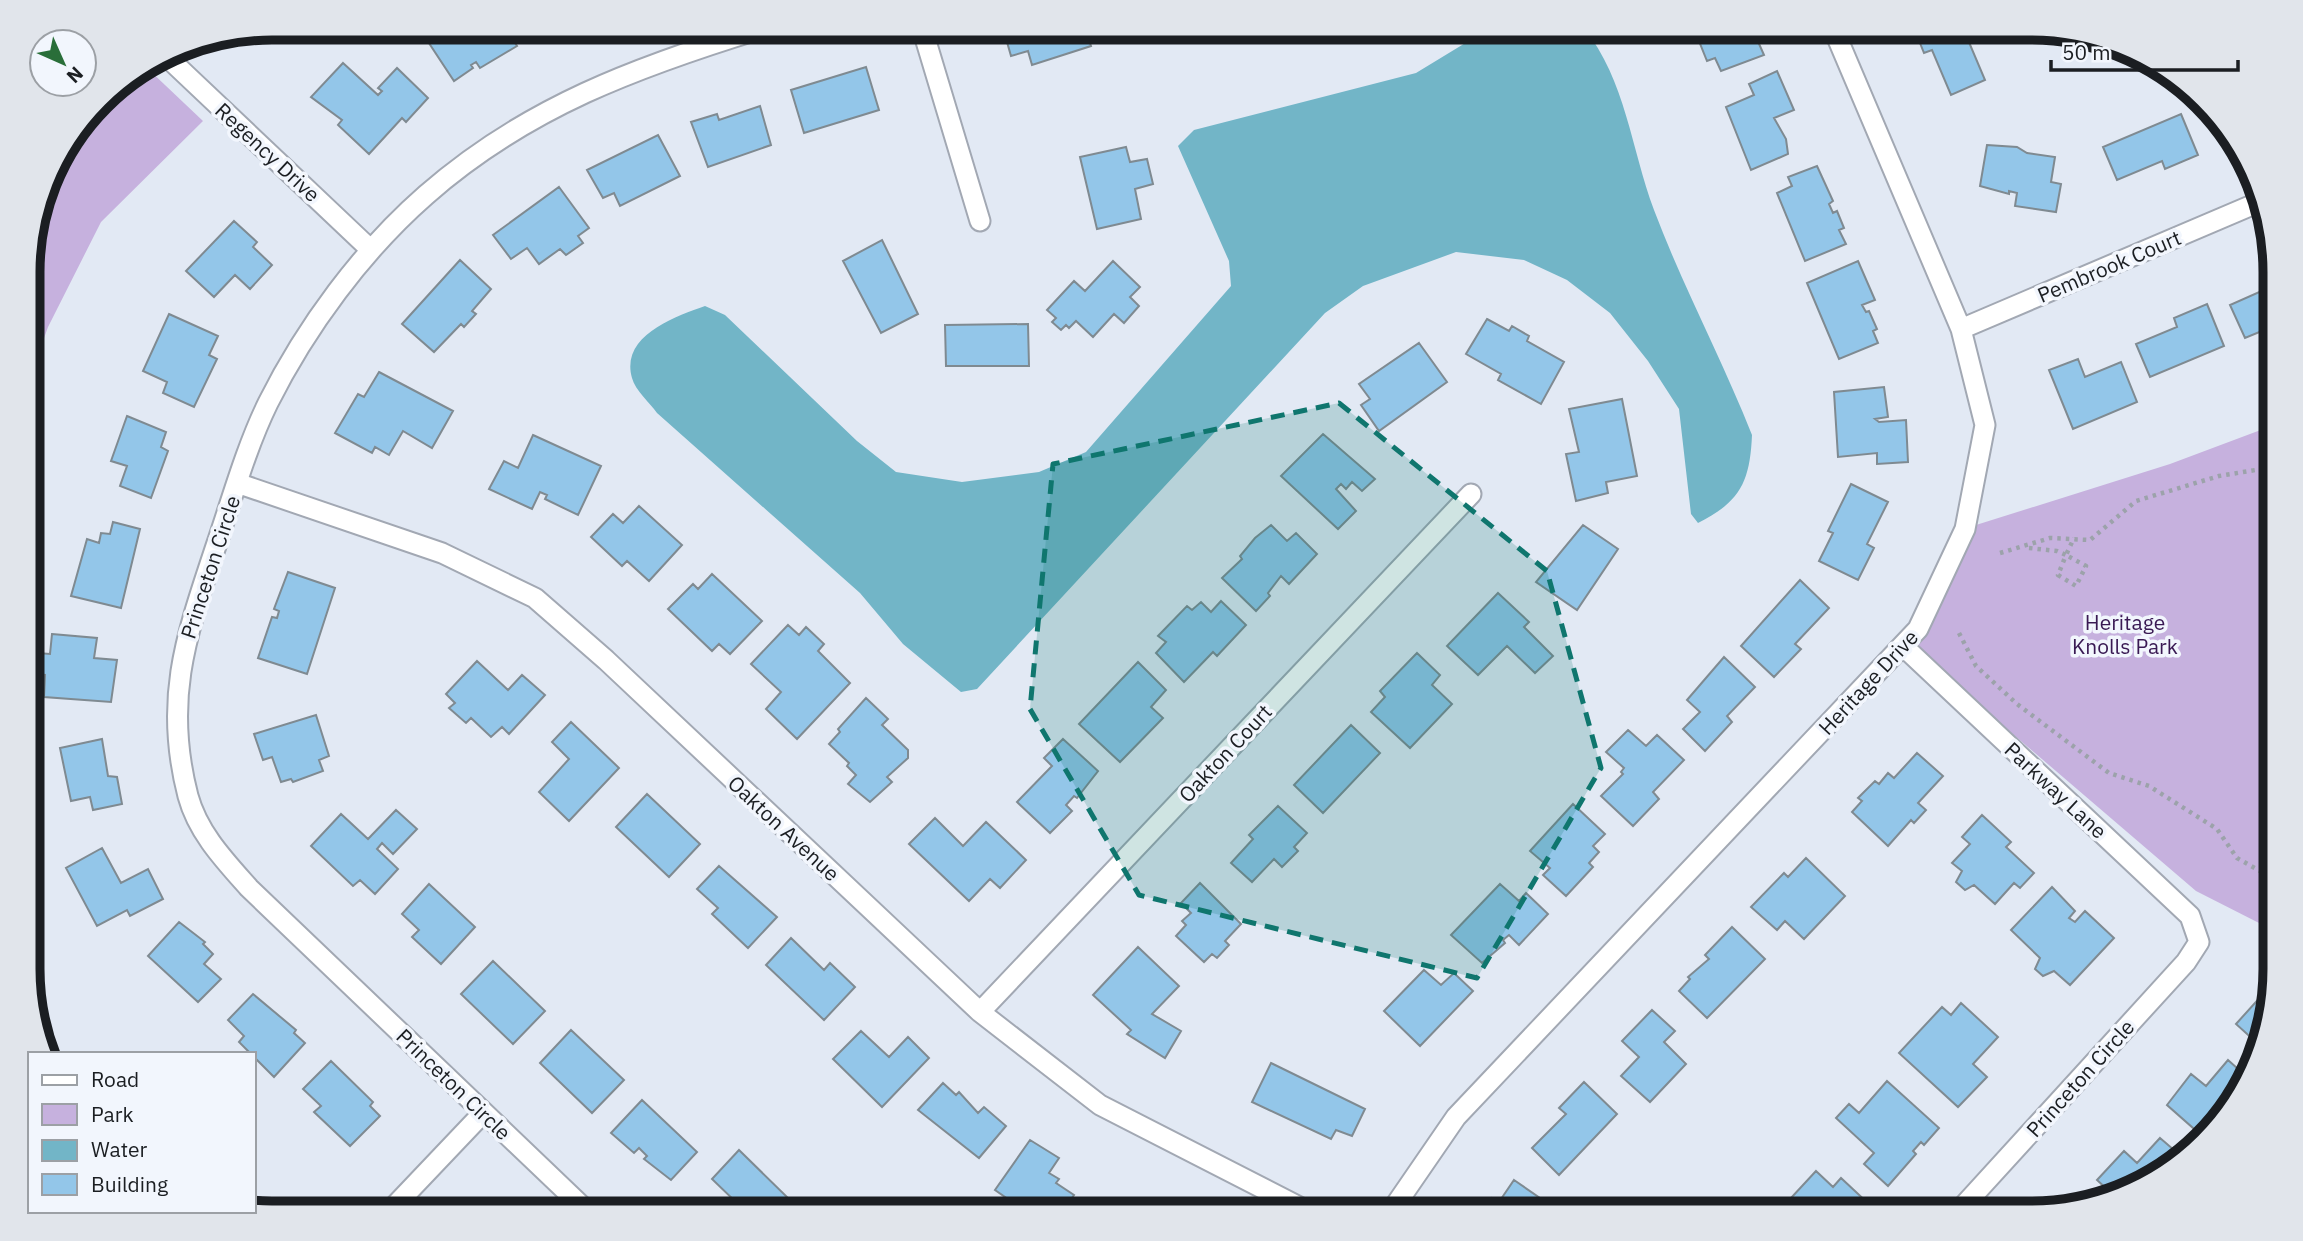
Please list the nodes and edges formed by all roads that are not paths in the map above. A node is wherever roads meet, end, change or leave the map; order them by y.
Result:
1 (1838, 40) edge
2 (723, 41) edge
3 (926, 41) edge
4 (173, 63) edge
5 (2252, 205) edge
6 (980, 221) dead end
7 (371, 250) junction
8 (1961, 330) junction
9 (237, 483) junction
10 (1471, 494) dead end
11 (1903, 646) junction
12 (2199, 942) joint
13 (980, 1012) junction
14 (483, 1113) junction
15 (1286, 1200) edge
16 (1400, 1200) edge
17 (1970, 1200) edge
18 (399, 1201) edge
19 (576, 1201) edge

1 - 8 street, Heritage Drive
2 - 7 street, Princeton Circle
3 - 6 street
4 - 7 street, Regency Drive
5 - 8 street, Pembrook Court
7 - 9 street, Princeton Circle
8 - 11 street, Heritage Drive
9 - 13 street, Oakton Avenue
9 - 14 street, Princeton Circle
10 - 13 street, Oakton Court
11 - 12 street, Parkway Lane
11 - 16 street, Heritage Drive
12 - 17 street, Princeton Circle
13 - 15 street, Oakton Avenue
14 - 18 street
14 - 19 street, Princeton Circle

